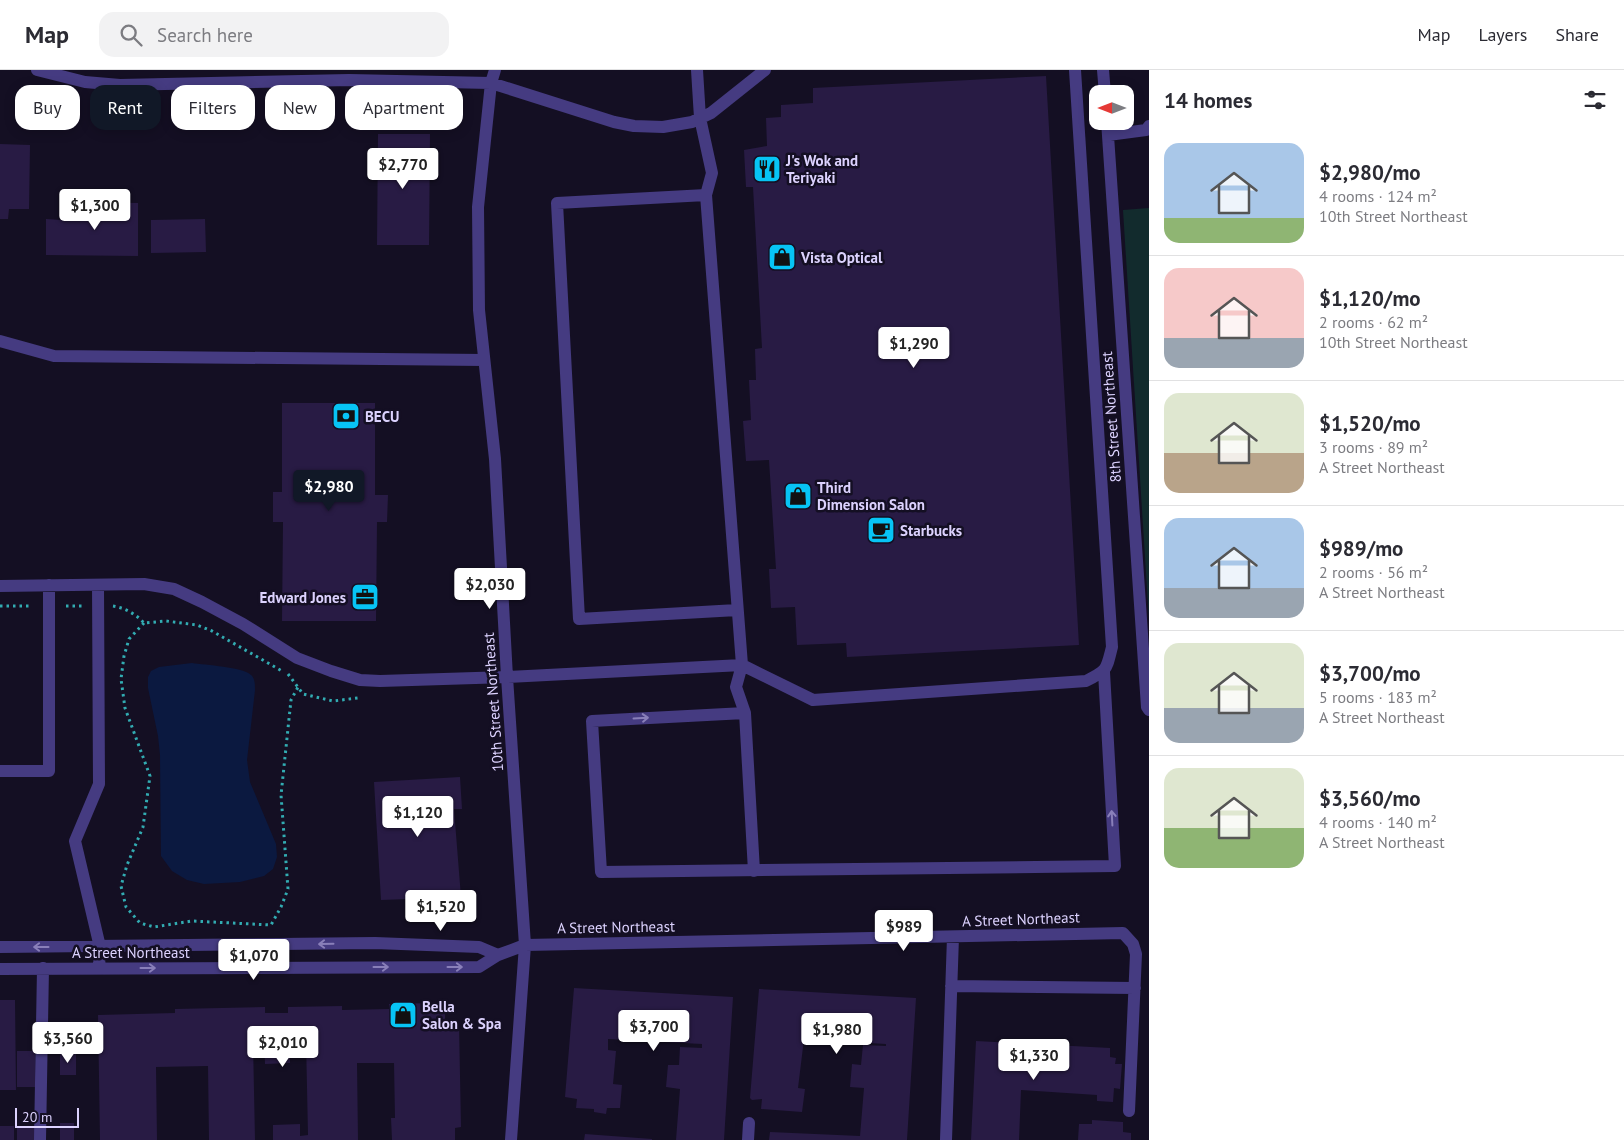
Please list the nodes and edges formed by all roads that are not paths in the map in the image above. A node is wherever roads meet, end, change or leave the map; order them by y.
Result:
1 (37, 70) edge
2 (495, 70) edge
3 (697, 70) edge
4 (765, 70) edge
5 (1075, 70) edge
6 (1103, 70) edge
7 (491, 83) junction
8 (1104, 85) edge
9 (700, 118) junction
10 (1149, 126) edge
11 (1108, 130) edge
12 (1108, 135) junction
13 (706, 195) junction
14 (0, 341) edge
15 (484, 360) junction
16 (98, 585) junction
17 (0, 586) edge
18 (49, 586) junction
19 (737, 610) junction
20 (742, 665) junction
21 (1104, 672) junction
22 (507, 677) junction
23 (1149, 710) edge
24 (745, 713) junction
25 (0, 771) edge
26 (754, 871) junction
27 (953, 937) junction
28 (525, 945) junction
29 (0, 947) edge
30 (100, 947) junction
31 (498, 955) junction
32 (43, 968) junction
33 (99, 968) junction
34 (0, 969) edge
35 (951, 986) junction
36 (1135, 988) junction
37 (1129, 1111) dead end
38 (749, 1123) dead end
39 (40, 1140) edge
40 (511, 1140) edge
41 (748, 1140) edge
42 (946, 1140) edge

1 - 7 street
2 - 7 street, 10th Street Northeast
3 - 9 street
4 - 9 street
5 - 21 street
6 - 8 street
7 - 9 street
7 - 15 street, 10th Street Northeast
9 - 13 street
10 - 12 street
11 - 12 street, 8th Street Northeast
12 - 23 street, 8th Street Northeast
13 - 19 street
13 - 19 street
14 - 15 street
15 - 22 street, 10th Street Northeast
16 - 18 street
16 - 22 street
16 - 30 street
17 - 18 street
18 - 25 street
19 - 20 street
20 - 21 street
20 - 22 street
20 - 24 street
26 -> 21 street
22 - 28 street, 10th Street Northeast
24 - 26 street
26 -> 24 street
27 - 28 street, A Street Northeast
27 - 35 street
27 - 36 street, A Street Northeast
28 - 31 street, A Street Northeast
28 - 40 street, 10th Street Northeast
30 -> 29 street, A Street Northeast
31 -> 30 street, A Street Northeast
30 - 33 street
33 -> 31 street, A Street Northeast
32 - 33 street, A Street Northeast
32 - 34 street, A Street Northeast
32 - 39 street
35 - 36 street
35 - 42 street
36 - 37 street, A Street Northeast
38 - 41 street

